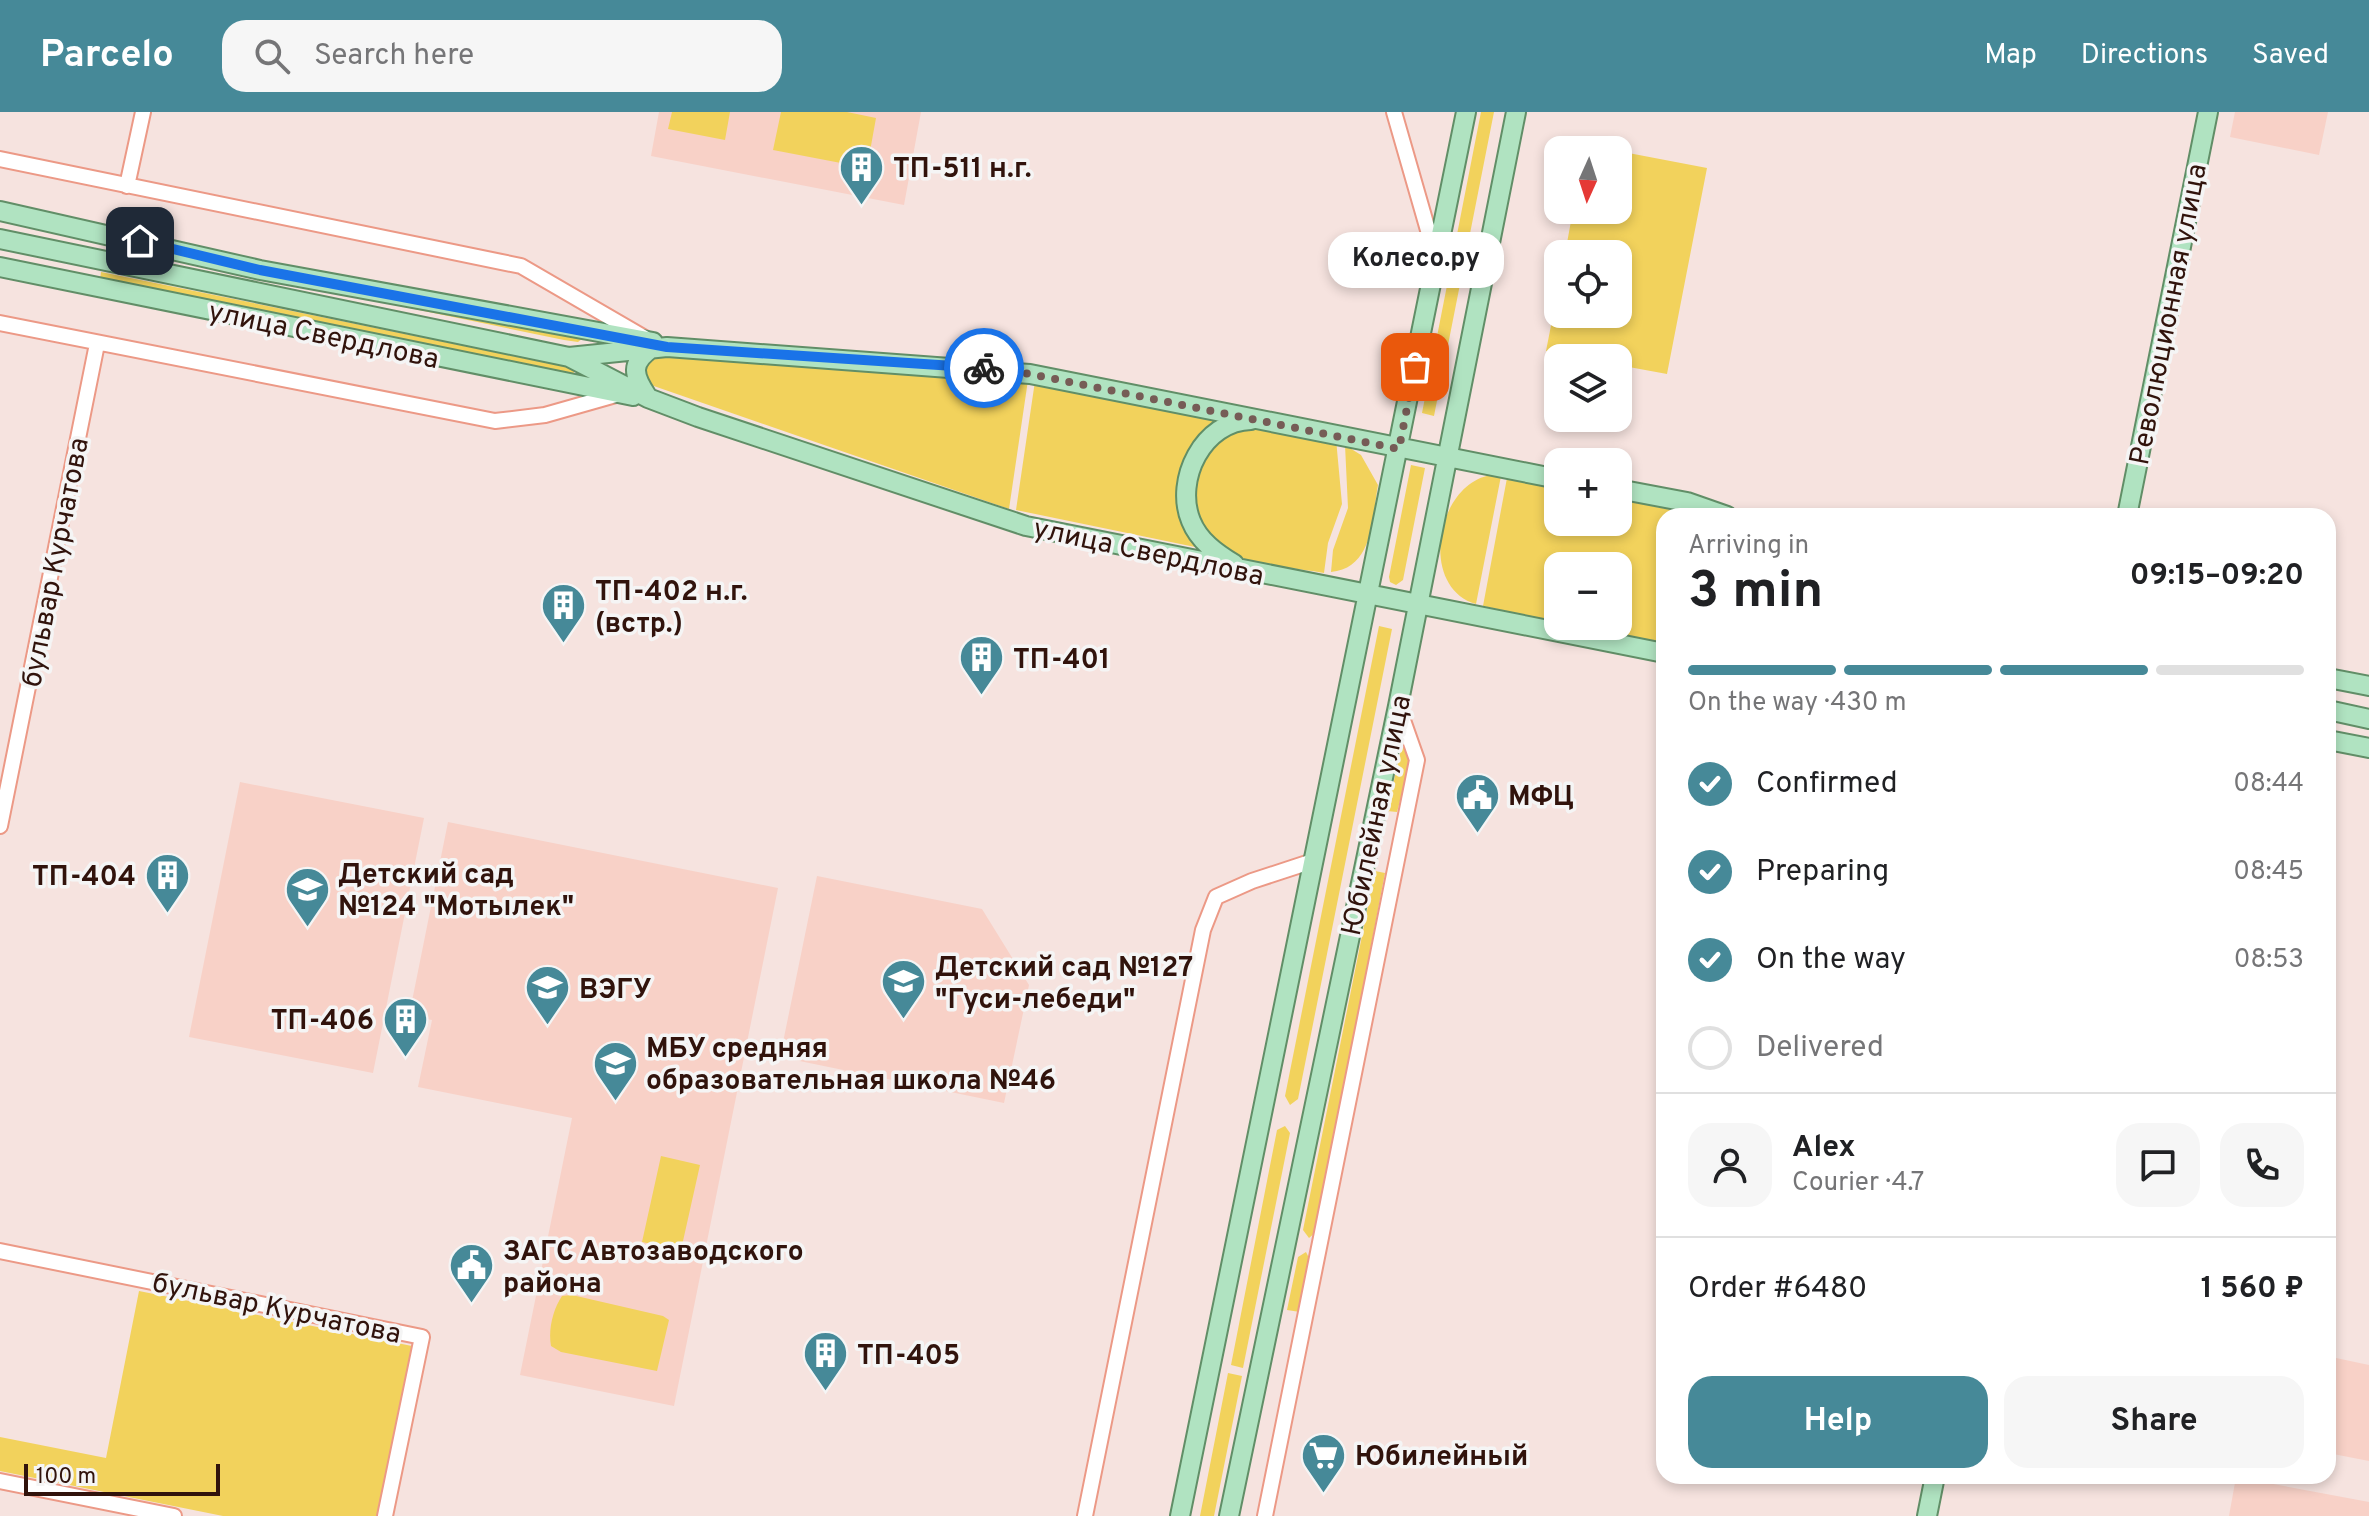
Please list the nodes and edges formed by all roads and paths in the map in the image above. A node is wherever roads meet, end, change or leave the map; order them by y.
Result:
1 (143, 112) edge
2 (1394, 112) edge
3 (1466, 112) edge
4 (1516, 112) edge
5 (2208, 112) edge
6 (0, 159) edge
7 (127, 186) junction
8 (0, 211) edge
9 (0, 239) edge
10 (1436, 258) junction
11 (0, 267) edge
12 (0, 323) edge
13 (97, 344) junction
14 (657, 346) junction
15 (569, 357) junction
16 (619, 394) junction
17 (648, 398) junction
18 (1262, 420) junction
19 (1399, 449) junction
20 (1447, 457) junction
21 (1544, 476) edge
22 (1632, 492) edge
23 (1704, 508) edge
24 (2129, 508) edge
25 (1243, 570) junction
26 (1367, 596) junction
27 (1418, 606) junction
28 (1656, 651) edge
29 (2336, 680) edge
30 (2369, 686) edge
31 (1398, 706) junction
32 (2336, 712) edge
33 (2369, 719) edge
34 (2336, 742) edge
35 (2369, 748) edge
36 (0, 826) edge
37 (1313, 861) junction
38 (0, 1251) edge
39 (0, 1481) edge
40 (1933, 1484) edge
41 (174, 1516) edge
42 (385, 1516) edge
43 (1085, 1516) edge
44 (1180, 1516) edge
45 (1229, 1516) edge
46 (1265, 1516) edge
47 (1927, 1516) edge

1 - 7 street
2 - 10 street
3 - 10 main road, Юбилейная улица
4 - 20 main road, Юбилейная улица
5 - 24 main road, Революционная улица
6 - 7 street
7 - 14 street
8 - 14 main road, улица Свердлова
9 - 15 main road, улица Свердлова
10 - 19 main road, Юбилейная улица
11 - 16 main road, улица Свердлова
12 - 13 street
13 - 16 street
13 - 36 street, бульвар Курчатова
14 - 15 main road, улица Свердлова
14 - 17 main road
14 - 18 main road, улица Свердлова
15 - 17 main road, улица Свердлова
16 - 17 main road, улица Свердлова
17 - 25 main road, улица Свердлова
18 - 19 main road, улица Свердлова
18 - 25 main road
19 - 20 main road, улица Свердлова
19 - 26 main road, Юбилейная улица
20 - 21 main road, улица Свердлова
20 - 27 main road, Юбилейная улица
22 - 23 main road
25 - 26 main road, улица Свердлова
26 - 27 main road, улица Свердлова
26 - 37 main road, Юбилейная улица
27 - 28 main road, улица Свердлова
27 - 31 main road, Юбилейная улица
29 - 30 main road
31 - 45 main road, Юбилейная улица
31 - 46 street
32 - 33 main road
34 - 35 main road
37 - 43 street
37 - 44 main road, Юбилейная улица
38 - 42 street, бульвар Курчатова
39 - 41 street
40 - 47 main road

